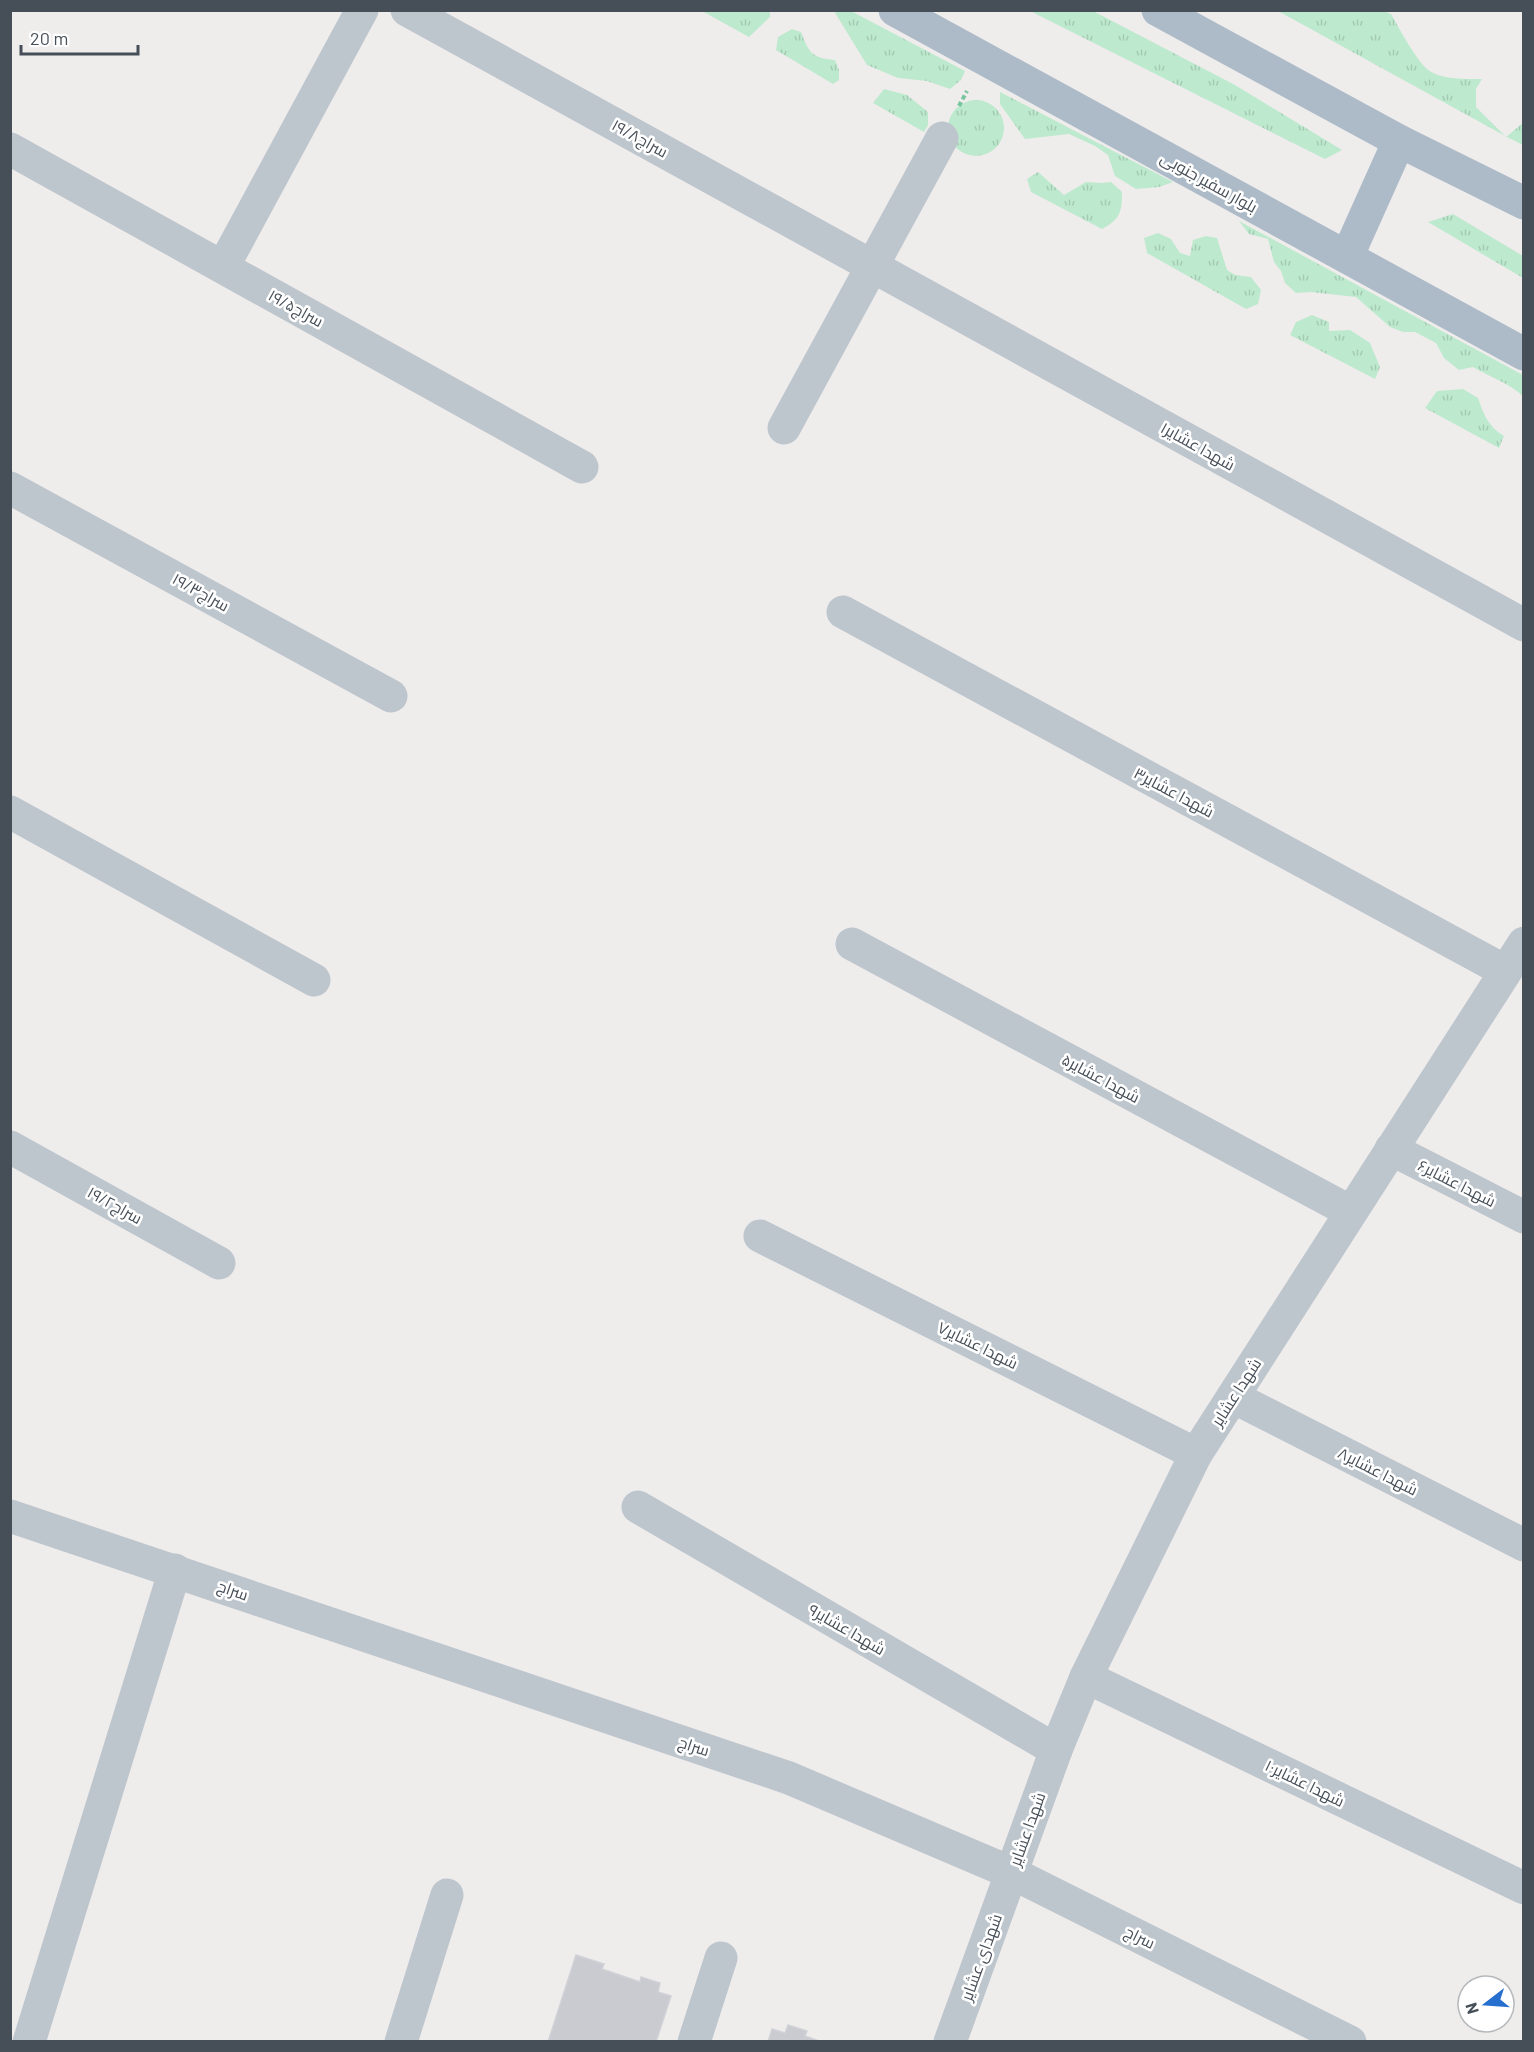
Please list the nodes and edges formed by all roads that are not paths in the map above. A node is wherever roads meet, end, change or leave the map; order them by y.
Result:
1 (362, 10) edge
2 (407, 10) edge
3 (895, 10) edge
4 (1158, 10) edge
5 (942, 138) road end
6 (1399, 141) junction
7 (10, 149) edge
8 (1524, 203) edge
9 (1347, 257) junction
10 (872, 266) junction
11 (224, 267) junction
12 (1524, 354) edge
13 (784, 428) dead end
14 (582, 467) dead end
15 (10, 488) edge
16 (843, 612) dead end
17 (1524, 625) edge
18 (391, 696) dead end
19 (10, 812) edge
20 (1524, 943) edge
21 (852, 944) dead end
22 (1505, 971) junction
23 (314, 980) dead end
24 (10, 1147) edge
25 (1391, 1149) junction
26 (1351, 1212) junction
27 (1524, 1217) edge
28 (760, 1236) dead end
29 (219, 1263) dead end
30 (1233, 1397) junction
31 (1196, 1454) junction
32 (638, 1507) dead end
33 (10, 1516) edge
34 (1524, 1545) edge
35 (175, 1570) junction
36 (1086, 1677) junction
37 (1056, 1750) junction
38 (1012, 1873) junction
39 (1524, 1888) edge
40 (447, 1895) dead end
41 (721, 1958) dead end
42 (1348, 2041) edge
43 (29, 2042) edge
44 (401, 2042) edge
45 (694, 2042) edge
46 (950, 2042) edge

1 - 11 street
2 - 10 street, سراج۱۹/۸
3 - 9 main road, بلوار سفیر جنوبی
4 - 6 main road
5 - 10 street
6 - 8 main road
6 - 9 main road
7 - 11 street, سراج۱۹/۵
9 - 12 main road, بلوار سفیر جنوبی
10 - 13 street
10 - 17 street, شهدا عشایر۱
11 - 14 street, سراج۱۹/۵
15 - 18 street, سراج۱۹/۳
16 - 22 street, شهدا عشایر۳
19 - 23 street
20 - 22 street, شهدا عشایر
21 - 26 street, شهدا عشایر۵
22 - 25 street, شهدا عشایر
24 - 29 street, سراج۱۹/۲
25 - 26 street, شهدا عشایر
25 - 27 street, شهدا عشایر۶
26 - 30 street, شهدا عشایر
28 - 31 street, شهدا عشایر۷
30 - 31 street, شهدا عشایر
30 - 34 street, شهدا عشایر۸
31 - 36 street, شهدا عشایر
32 - 37 street, شهدا عشایر۹
33 - 35 street, سراج
35 - 38 street, سراج
35 - 43 street
36 - 37 street, شهدا عشایر
36 - 39 street, شهدا عشایر۱۰
37 - 38 street, شهدا عشایر
38 - 42 street, سراج
38 - 46 street, شهدای عشایر
40 - 44 street
41 - 45 street

